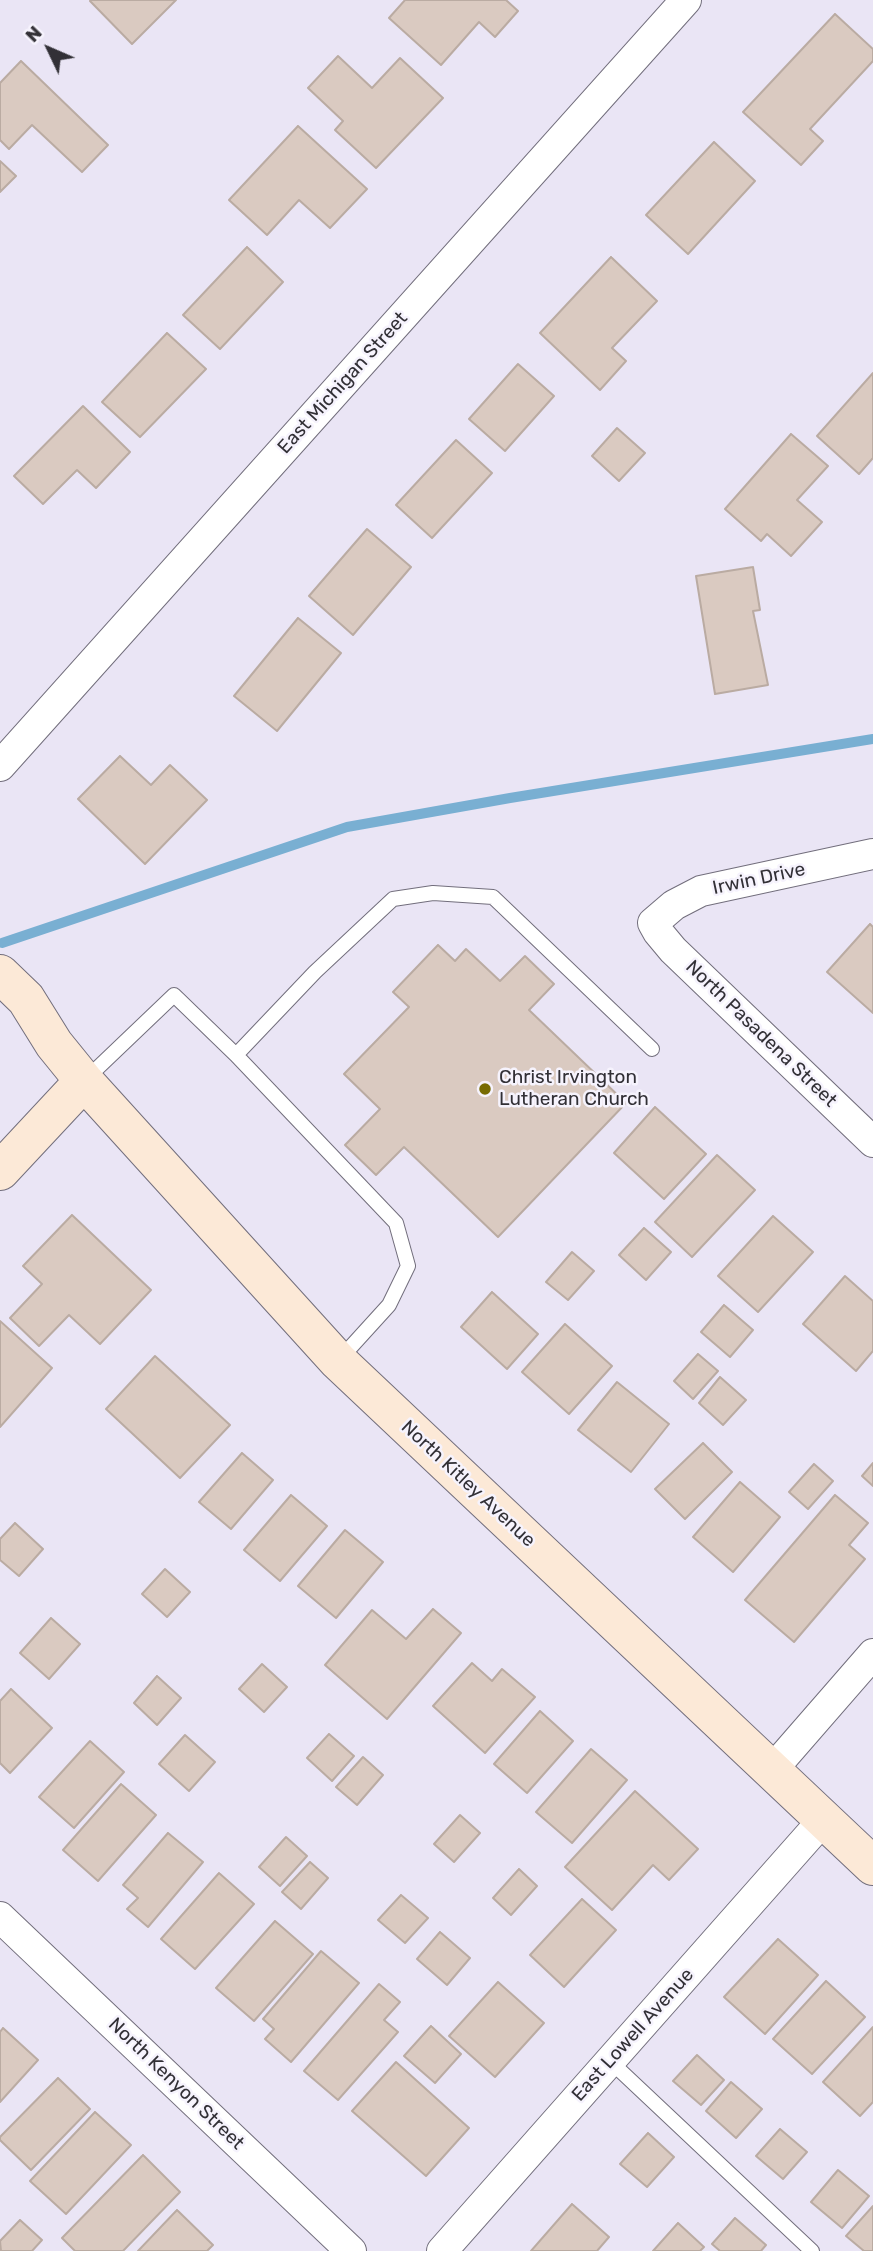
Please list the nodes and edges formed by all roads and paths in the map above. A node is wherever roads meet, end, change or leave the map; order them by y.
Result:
1 (686, 0) edge
2 (0, 766) edge
3 (873, 855) edge
4 (653, 923) joint
5 (0, 974) edge
6 (652, 1049) dead end
7 (236, 1055) junction
8 (84, 1081) junction
9 (873, 1142) edge
10 (0, 1171) edge
11 (338, 1361) junction
12 (873, 1654) edge
13 (772, 1770) junction
14 (824, 1819) junction
15 (873, 1866) edge
16 (0, 1917) edge
17 (610, 2061) junction
18 (351, 2251) edge
19 (442, 2251) edge
20 (812, 2251) edge

1 - 2 street, East Michigan Street
3 - 4 street, Irwin Drive
4 - 9 street, North Pasadena Street
5 - 8 street, North Kitley Avenue
6 - 7 lane
7 - 8 lane
7 - 11 lane
8 - 10 street
8 - 11 street, North Kitley Avenue
11 - 13 street, North Kitley Avenue
12 - 13 street
13 - 14 street, North Kitley Avenue
14 - 15 street, North Kitley Avenue
14 - 17 street, East Lowell Avenue
16 - 18 street, North Kenyon Street
17 - 19 street, East Lowell Avenue
17 - 20 lane

